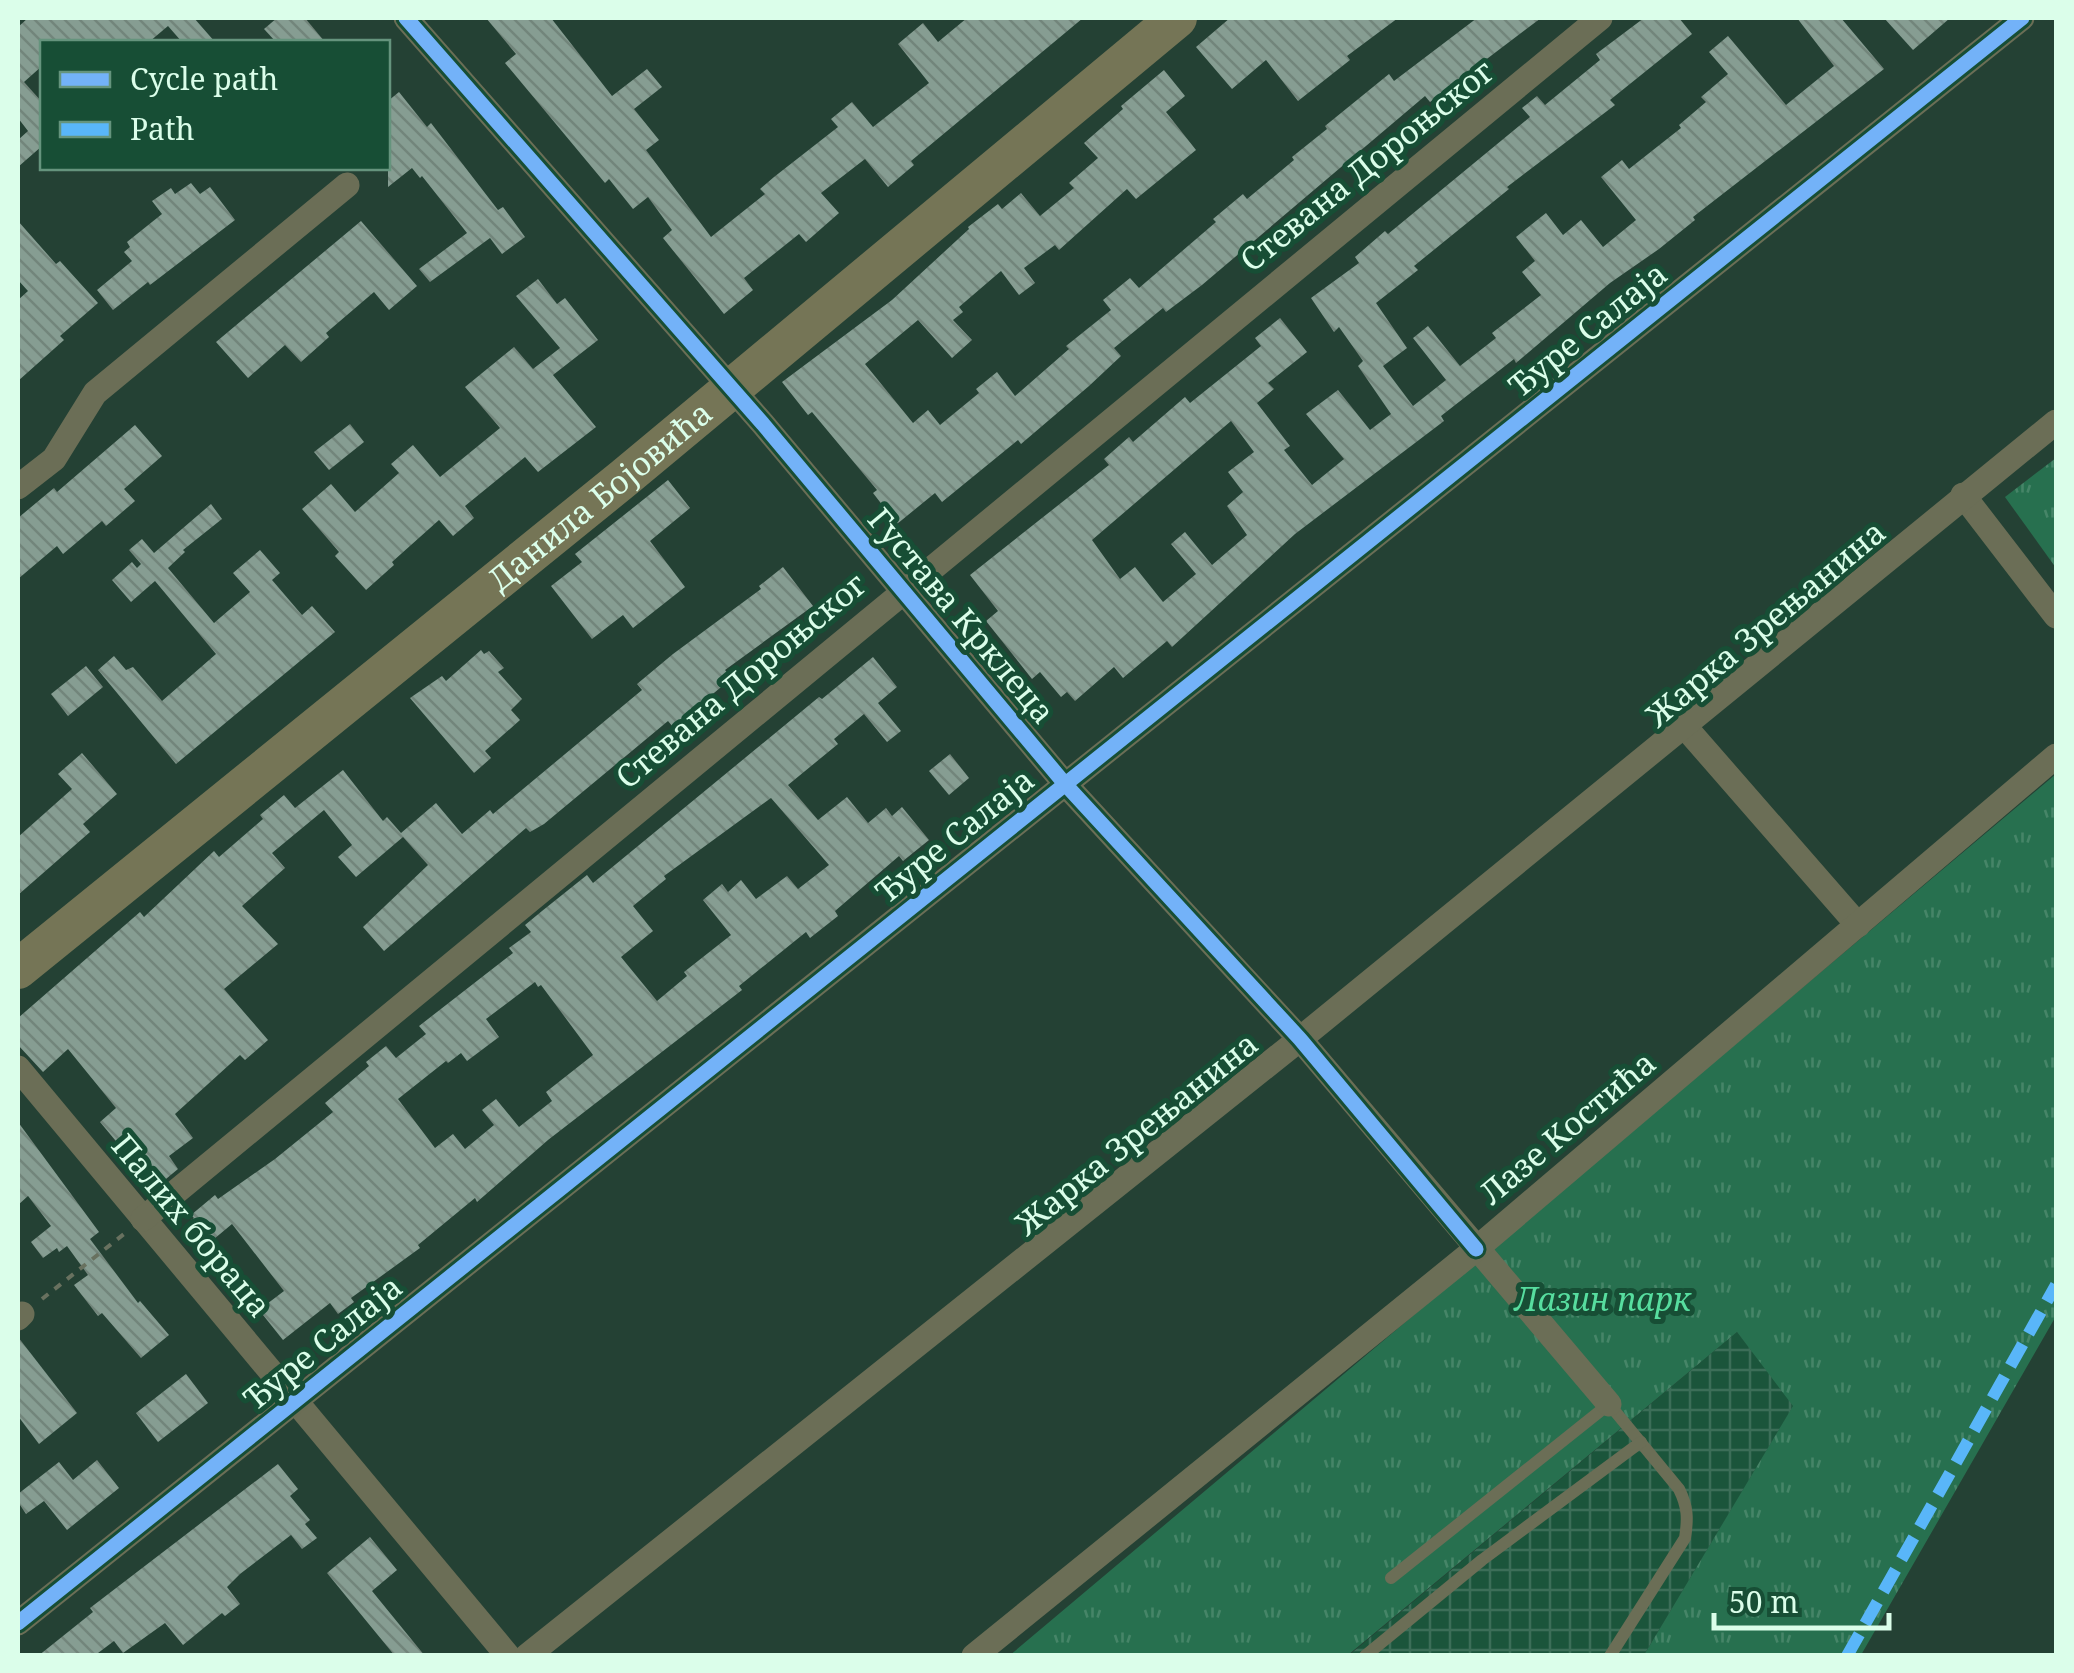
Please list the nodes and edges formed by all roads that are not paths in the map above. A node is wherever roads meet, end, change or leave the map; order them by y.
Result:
1 (406, 18) edge
2 (1177, 18) edge
3 (1600, 18) edge
4 (2022, 18) edge
5 (347, 186) dead end
6 (731, 388) junction
7 (2056, 422) edge
8 (18, 488) edge
9 (1963, 496) junction
10 (903, 589) junction
11 (2056, 616) edge
12 (1686, 728) junction
13 (2056, 756) edge
14 (1065, 784) junction
15 (1858, 925) junction
16 (18, 969) edge
17 (1300, 1040) junction
18 (18, 1068) edge
19 (143, 1219) junction
20 (1476, 1248) junction
21 (294, 1401) junction
22 (1610, 1404) junction
23 (1641, 1442) junction
24 (1391, 1578) dead end
25 (18, 1623) edge
26 (508, 1656) edge
27 (526, 1656) edge
28 (974, 1656) edge
29 (1365, 1656) edge
30 (1610, 1656) edge

1 - 6 street, Густава Крклеца
2 - 6 main road, Данила Бојовића
3 - 10 street, Стевана Дороњског
4 - 14 street, Ђуре Салаја
5 - 8 street
6 - 10 street, Густава Крклеца
6 - 16 main road, Данила Бојовића
7 - 9 street, Жарка Зрењанина
9 - 11 street
9 - 12 street, Жарка Зрењанина
10 - 14 street, Густава Крклеца
10 - 19 street, Стевана Дороњског
12 - 15 street
12 - 17 street, Жарка Зрењанина
13 - 15 street, Лазе Костића
14 - 17 street, Густава Крклеца
14 - 21 street, Ђуре Салаја
15 - 20 street, Лазе Костића
17 - 20 street, Густава Крклеца
17 - 27 street, Жарка Зрењанина
18 - 19 street, Палих бораца
19 - 21 street, Палих бораца
20 - 22 street, Густава Крклеца
20 - 28 street, Лазе Костића
21 - 25 street, Ђуре Салаја
21 - 26 street, Палих бораца
22 - 23 lane
22 - 24 lane
23 - 29 lane
23 - 30 lane

